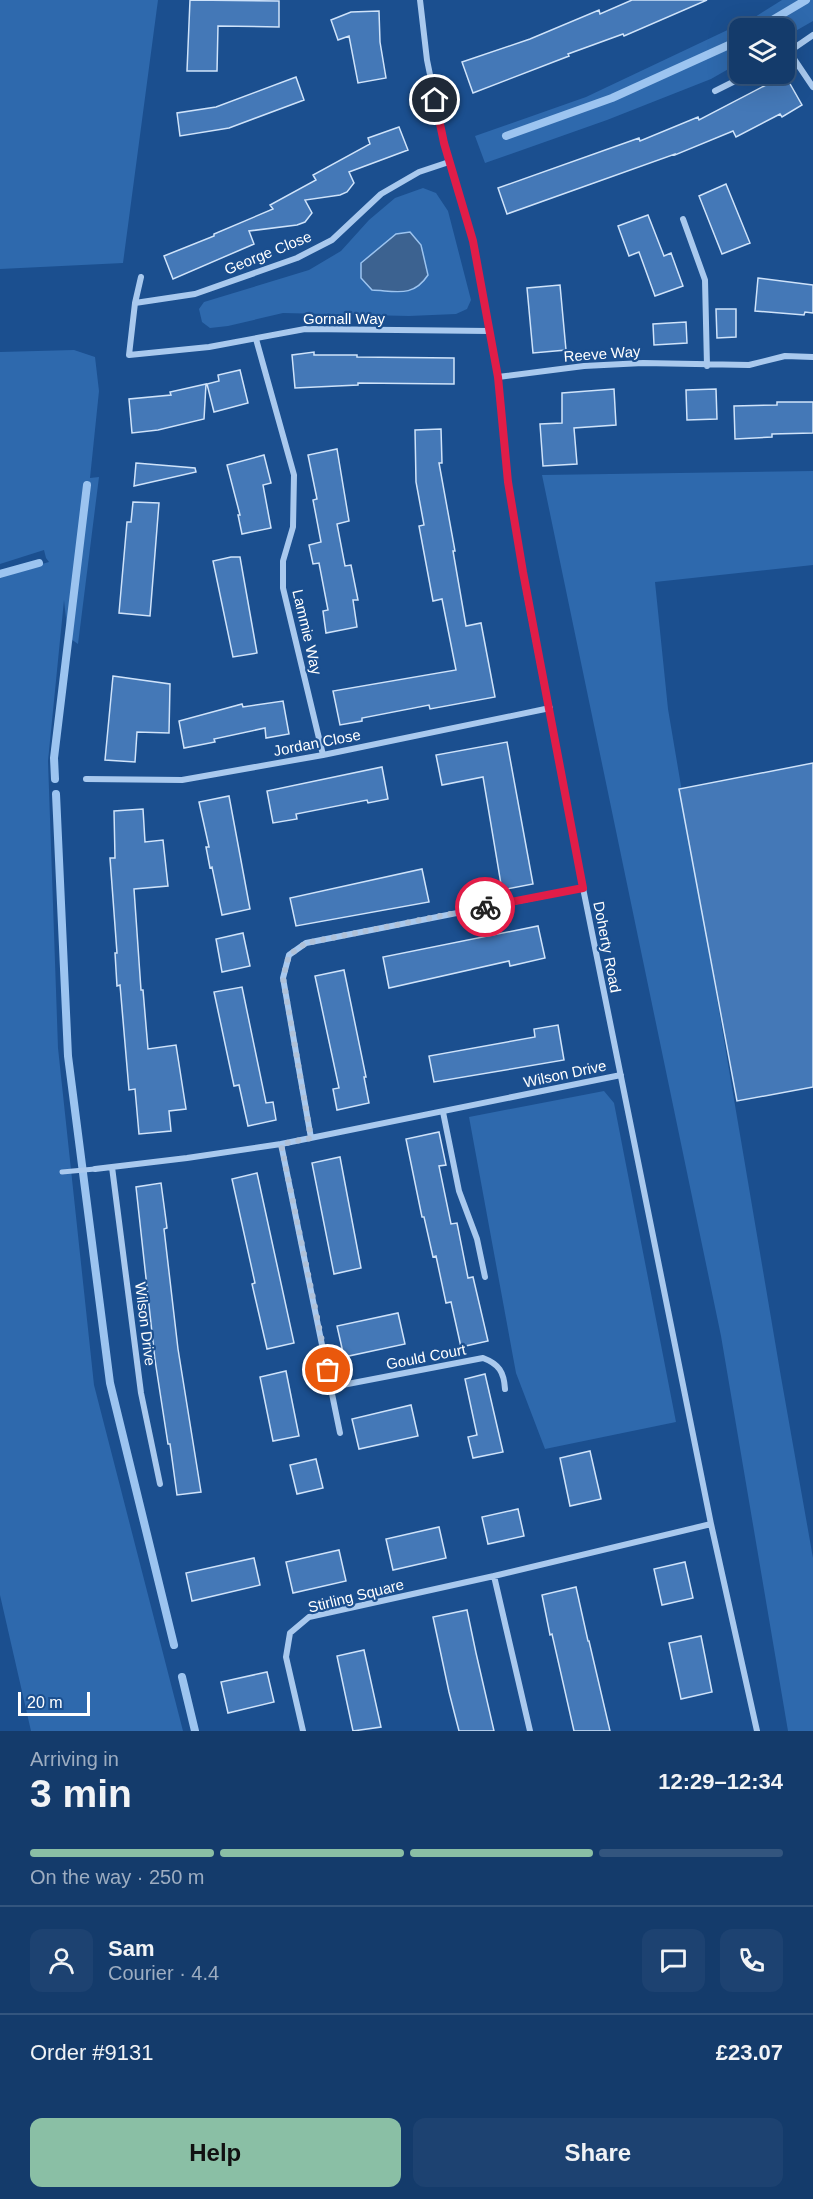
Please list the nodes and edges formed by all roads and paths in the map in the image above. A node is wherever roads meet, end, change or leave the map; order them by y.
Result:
1 (420, 0) edge
2 (813, 35) edge
3 (795, 48) edge
4 (795, 64) edge
5 (729, 84) edge
6 (813, 87) edge
7 (715, 91) dead end
8 (449, 162) junction
9 (683, 219) dead end
10 (141, 277) dead end
11 (135, 303) junction
12 (489, 331) junction
13 (256, 339) junction
14 (813, 357) edge
15 (707, 366) junction
16 (498, 377) junction
17 (550, 708) junction
18 (323, 755) junction
19 (86, 779) dead end
20 (583, 888) junction
21 (621, 1075) junction
22 (443, 1112) junction
23 (311, 1138) junction
24 (281, 1144) junction
25 (112, 1167) junction
26 (95, 1169) joint
27 (62, 1172) dead end
28 (485, 1277) dead end
29 (332, 1387) junction
30 (505, 1389) dead end
31 (340, 1433) dead end
32 (160, 1484) dead end
33 (711, 1524) junction
34 (494, 1576) junction
35 (303, 1731) edge
36 (530, 1731) edge
37 (757, 1731) edge

1 - 8 street, Doherty Road
2 - 3 street
4 - 6 street
5 - 7 street
8 - 11 street, George Close
8 - 12 street, Doherty Road
9 - 15 street
10 - 11 street
11 - 13 street, Gornall Way
12 - 13 street, Gornall Way
12 - 16 street, Doherty Road
13 - 18 street, Lammie Way
14 - 15 street, Reeve Way
15 - 16 street, Reeve Way
16 - 17 street, Doherty Road
17 - 18 street, Jordan Close
17 - 20 street, Doherty Road
18 - 19 street, Jordan Close
20 - 21 street, Doherty Road
20 - 23 street
21 - 22 street, Wilson Drive
21 - 33 street, Doherty Road
22 - 23 street, Wilson Drive
22 - 28 street
23 - 24 street, Wilson Drive
24 - 25 street, Wilson Drive
24 - 29 street
25 - 26 street, Wilson Drive
25 - 32 street, Wilson Drive
26 - 27 street
29 - 30 street, Gould Court
29 - 31 street
33 - 34 street, Stirling Square
33 - 37 street
34 - 35 street, Stirling Square
34 - 36 street

